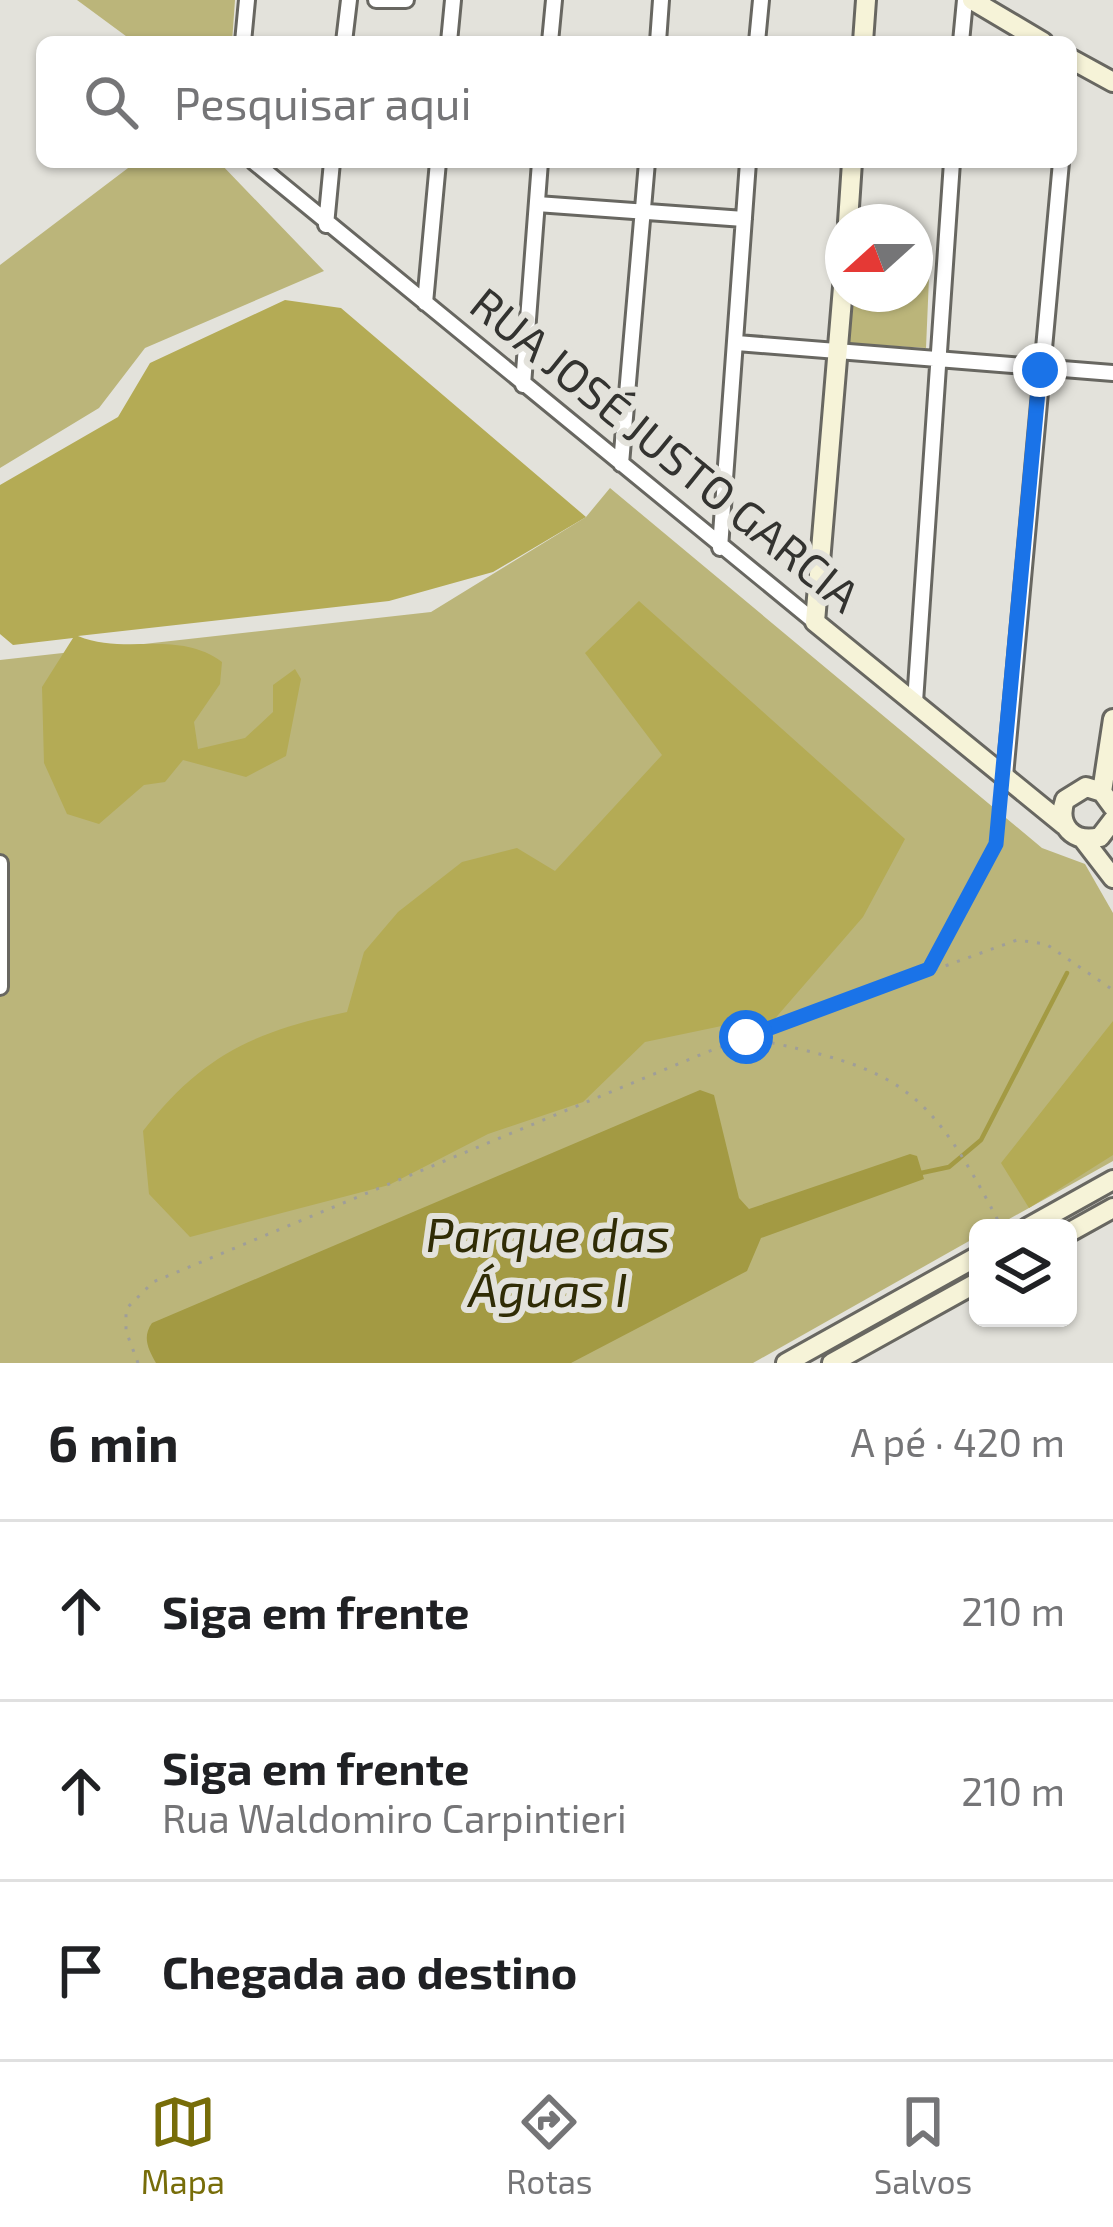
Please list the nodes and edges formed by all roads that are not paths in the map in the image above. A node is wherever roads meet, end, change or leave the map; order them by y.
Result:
1 (247, 0) edge
2 (349, 0) edge
3 (376, 0) edge
4 (406, 0) edge
5 (453, 0) edge
6 (554, 0) edge
7 (661, 0) edge
8 (761, 0) edge
9 (866, 0) edge
10 (948, 0) edge
11 (967, 4) edge
12 (244, 36) edge
13 (345, 36) edge
14 (450, 36) edge
15 (551, 36) edge
16 (658, 36) edge
17 (758, 36) edge
18 (863, 36) edge
19 (963, 36) edge
20 (1031, 36) edge
21 (1077, 63) edge
22 (1113, 82) edge
23 (261, 168) edge
24 (331, 168) edge
25 (437, 168) edge
26 (540, 168) edge
27 (647, 168) edge
28 (748, 168) edge
29 (852, 168) edge
30 (951, 168) edge
31 (1060, 168) edge
32 (537, 204) junction
33 (849, 204) edge
34 (643, 211) junction
35 (744, 219) junction
36 (326, 225) junction
37 (425, 303) junction
38 (842, 312) edge
39 (737, 343) junction
40 (840, 354) junction
41 (935, 362) junction
42 (1040, 370) junction
43 (1113, 373) edge
44 (523, 385) junction
45 (621, 464) junction
46 (720, 548) junction
47 (814, 622) junction
48 (914, 702) junction
49 (1113, 719) edge
50 (1005, 776) junction
51 (1028, 797) junction
52 (1110, 798) edge
53 (1065, 800) junction
54 (1064, 825) junction
55 (1083, 839) junction
56 (0, 863) edge
57 (1110, 872) edge
58 (0, 987) edge
59 (1113, 1180) edge
60 (1113, 1208) edge
61 (1043, 1219) edge
62 (1077, 1228) edge
63 (969, 1261) edge
64 (969, 1287) edge
65 (786, 1363) edge
66 (832, 1363) edge

1 - 12 street
2 - 13 street
3 - 4 street
5 - 14 street
6 - 15 street
7 - 16 street
8 - 17 street
9 - 18 street
10 - 11 street
11 - 19 street
11 - 20 street
21 - 22 street
23 - 36 street, RUA JOSÉ JUSTO GARCIA
24 - 36 street
25 - 37 street
26 - 32 street
27 - 34 street
28 - 35 street
29 - 33 street
30 - 41 street
31 - 42 street
32 - 34 street
32 - 44 street
34 - 35 street
34 - 45 street
35 - 39 street
36 - 37 street, RUA JOSÉ JUSTO GARCIA
37 - 44 street, RUA JOSÉ JUSTO GARCIA
38 - 40 street
39 - 40 street
39 - 46 street
40 - 41 street
40 - 47 street
41 - 42 street
41 - 48 street
42 - 43 street
42 - 50 street
44 - 45 street, RUA JOSÉ JUSTO GARCIA
45 - 46 street, RUA JOSÉ JUSTO GARCIA
46 - 47 street, RUA JOSÉ JUSTO GARCIA
47 - 48 street, RUA JOSÉ JUSTO GARCIA
48 - 50 street, RUA JOSÉ JUSTO GARCIA
49 - 52 street
50 - 51 street, RUA JOSÉ JUSTO GARCIA
51 - 53 street
51 - 54 street, RUA JOSÉ JUSTO GARCIA
52 - 53 street
52 - 55 street
52 - 57 street
53 - 54 street
54 - 55 street
55 - 57 street
56 - 58 street
59 - 61 street
60 - 62 street
63 - 65 street
64 - 66 street

